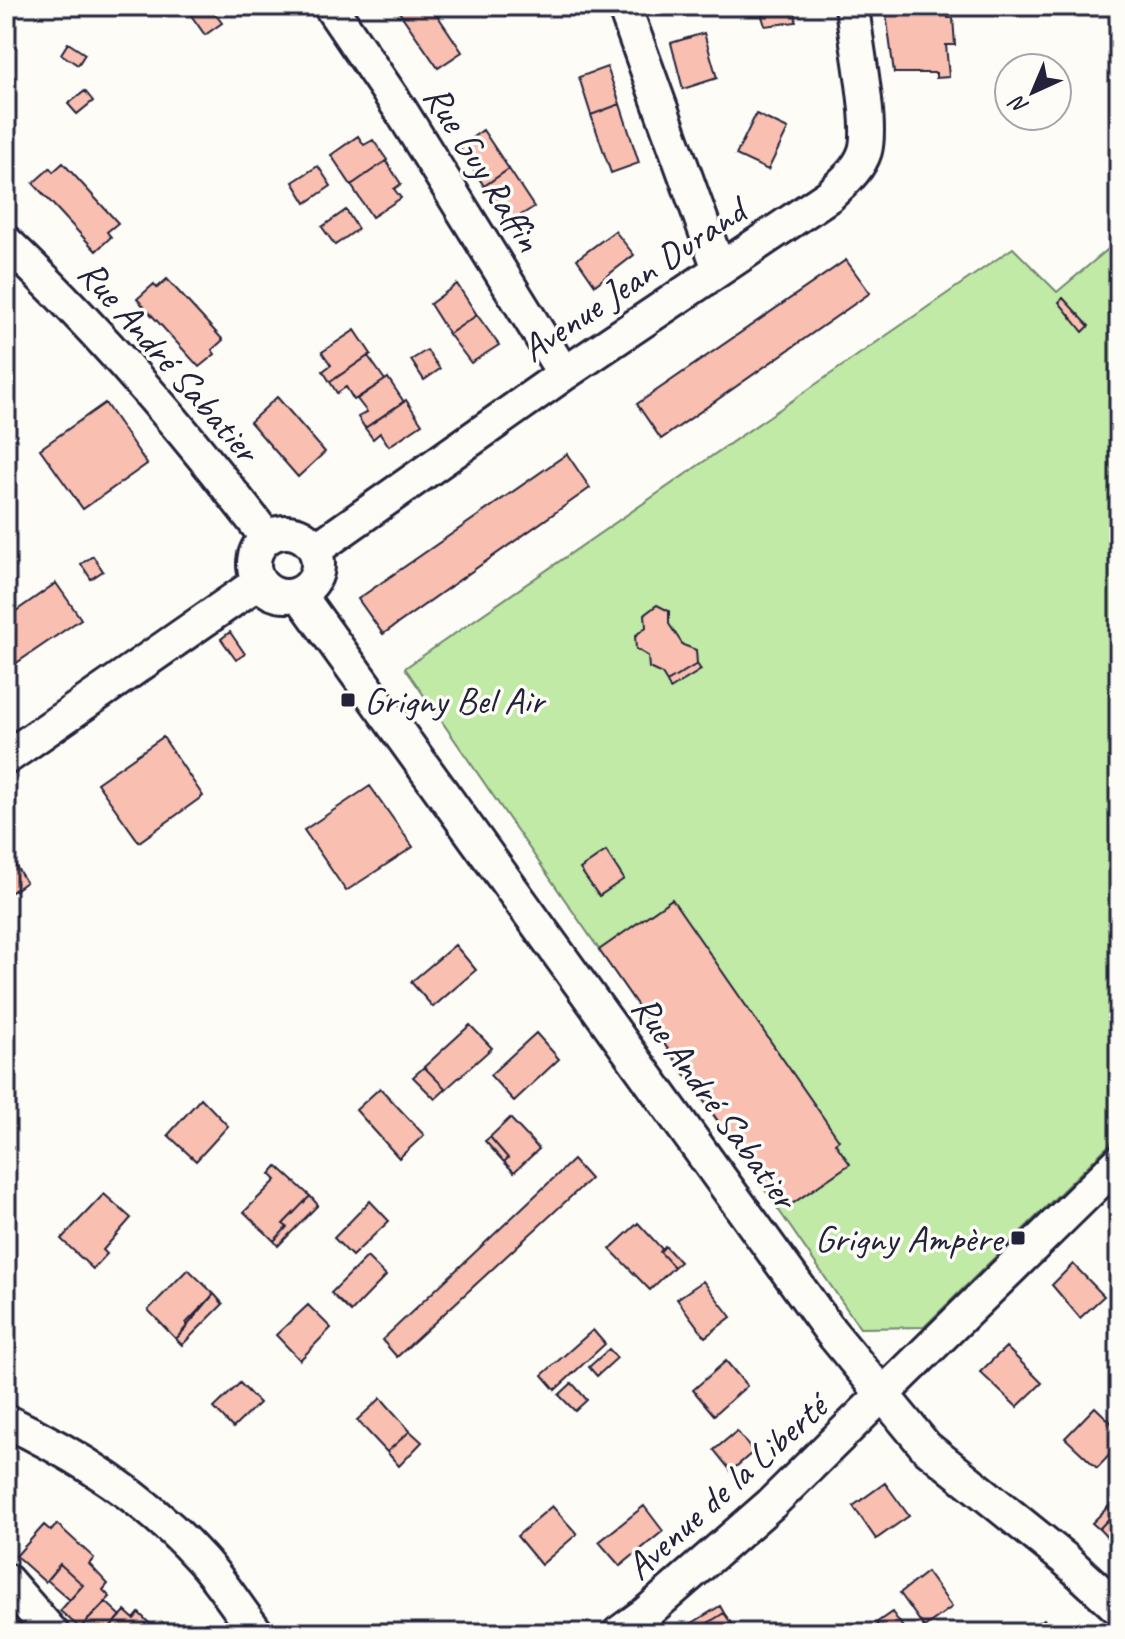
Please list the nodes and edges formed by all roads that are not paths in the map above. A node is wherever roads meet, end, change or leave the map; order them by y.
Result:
1 (330, 6) edge
2 (624, 6) edge
3 (852, 6) edge
4 (6, 242) edge
5 (719, 269) junction
6 (564, 374) junction
7 (267, 538) junction
8 (316, 549) junction
9 (259, 582) junction
10 (299, 594) junction
11 (6, 758) edge
12 (1117, 1167) edge
13 (883, 1397) junction
14 (6, 1421) edge
15 (6, 1580) edge
16 (1119, 1609) edge
17 (52, 1633) edge
18 (257, 1633) edge
19 (619, 1633) edge

1 - 6 street, Rue Guy Raffin
2 - 5 street
3 - 5 street, Avenue Jean Durand
4 - 7 street, Rue André Sabatier
5 - 6 street, Avenue Jean Durand
6 - 8 street, Avenue Jean Durand
7 - 8 street
7 - 9 street
8 - 10 street
9 - 10 street
9 - 11 street
10 - 13 street, Rue André Sabatier
12 - 13 street, Avenue de la Liberté
13 - 16 street, Rue André Sabatier
13 - 19 street, Avenue de la Liberté
14 - 18 street
15 - 17 street

